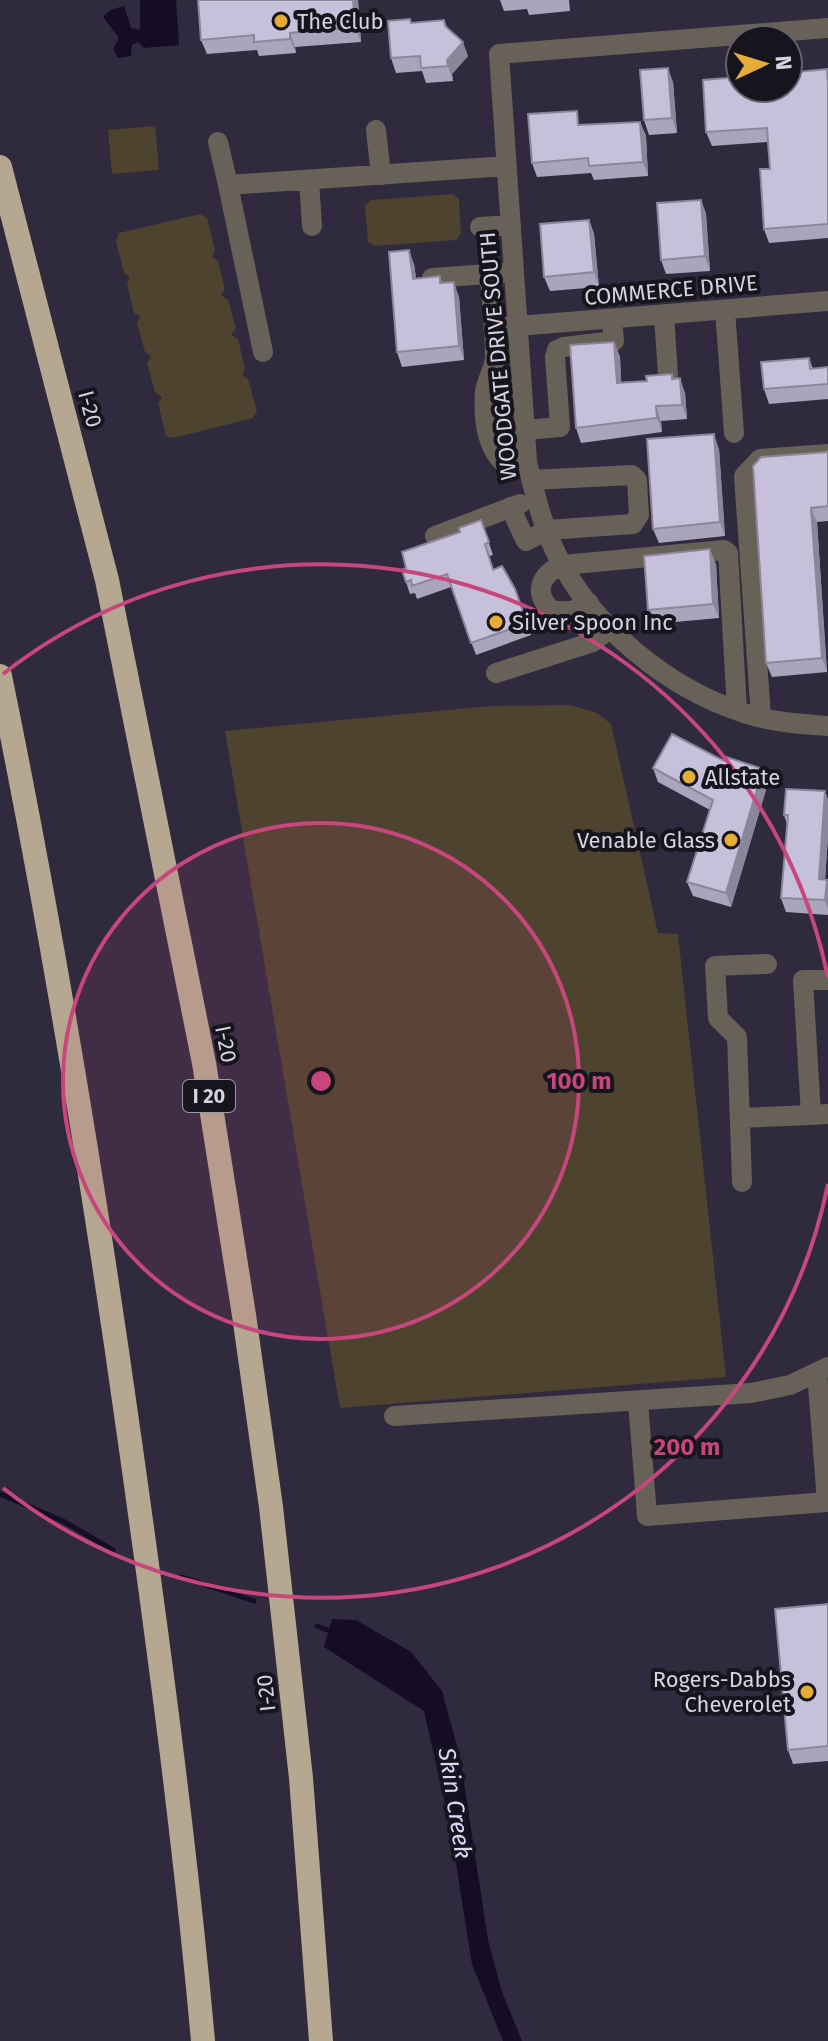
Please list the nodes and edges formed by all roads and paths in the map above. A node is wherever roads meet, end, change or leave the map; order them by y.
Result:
1 (828, 28) edge
2 (376, 130) dead end
3 (218, 142) dead end
4 (507, 166) junction
5 (0, 167) edge
6 (381, 175) junction
7 (309, 180) junction
8 (228, 185) junction
9 (511, 225) junction
10 (312, 226) dead end
11 (480, 227) dead end
12 (488, 251) dead end
13 (514, 272) junction
14 (489, 274) junction
15 (432, 278) edge
16 (828, 301) edge
17 (725, 310) junction
18 (664, 315) junction
19 (612, 319) junction
20 (518, 326) junction
21 (493, 328) junction
22 (263, 352) dead end
23 (556, 373) junction
24 (521, 375) junction
25 (668, 375) edge
26 (525, 430) junction
27 (734, 433) dead end
28 (828, 454) edge
29 (531, 480) junction
30 (510, 507) junction
31 (547, 530) junction
32 (435, 536) dead end
33 (563, 565) junction
34 (589, 603) junction
35 (610, 628) junction
36 (496, 673) dead end
37 (0, 676) edge
38 (737, 710) junction
39 (761, 717) junction
40 (828, 726) edge
41 (767, 964) dead end
42 (828, 980) edge
43 (819, 1114) edge
44 (740, 1118) junction
45 (742, 1182) dead end
46 (822, 1370) edge
47 (638, 1401) junction
48 (394, 1416) dead end
49 (203, 2041) edge
50 (321, 2041) edge

1 - 4 street, WOODGATE DRIVE SOUTH
2 - 6 street
3 - 8 street
4 - 6 street
4 - 9 street, WOODGATE DRIVE SOUTH
5 - 50 highway, I-20 / I 20
6 - 7 street
7 - 8 street
7 - 10 street
8 - 22 street
9 - 11 street
9 - 13 street, WOODGATE DRIVE SOUTH
12 - 14 street
13 - 14 street
13 - 20 street, WOODGATE DRIVE SOUTH
14 - 15 street
14 - 21 street
16 - 17 street, COMMERCE DRIVE
17 - 18 street, COMMERCE DRIVE
17 - 27 street
18 - 19 street, COMMERCE DRIVE
18 - 25 street
19 - 20 street, COMMERCE DRIVE
19 - 23 street
20 - 21 street, COMMERCE DRIVE
20 - 24 street, WOODGATE DRIVE SOUTH
21 - 29 street
23 - 24 street
23 - 26 street
24 - 26 street, WOODGATE DRIVE SOUTH
26 - 29 street, WOODGATE DRIVE SOUTH
28 - 39 street
29 - 30 street
29 - 31 street, WOODGATE DRIVE SOUTH
29 - 31 street
30 - 31 street
30 - 32 street
31 - 33 street, WOODGATE DRIVE SOUTH
33 - 34 street, WOODGATE DRIVE SOUTH
33 - 34 street
33 - 38 street
34 - 35 street, WOODGATE DRIVE SOUTH
35 - 36 street
35 - 38 street, WOODGATE DRIVE SOUTH
37 - 49 highway
38 - 39 street, WOODGATE DRIVE SOUTH
39 - 40 street, WOODGATE DRIVE SOUTH
41 - 44 street
42 - 43 street
43 - 44 street
44 - 45 street
46 - 47 street
46 - 47 street
47 - 48 street

